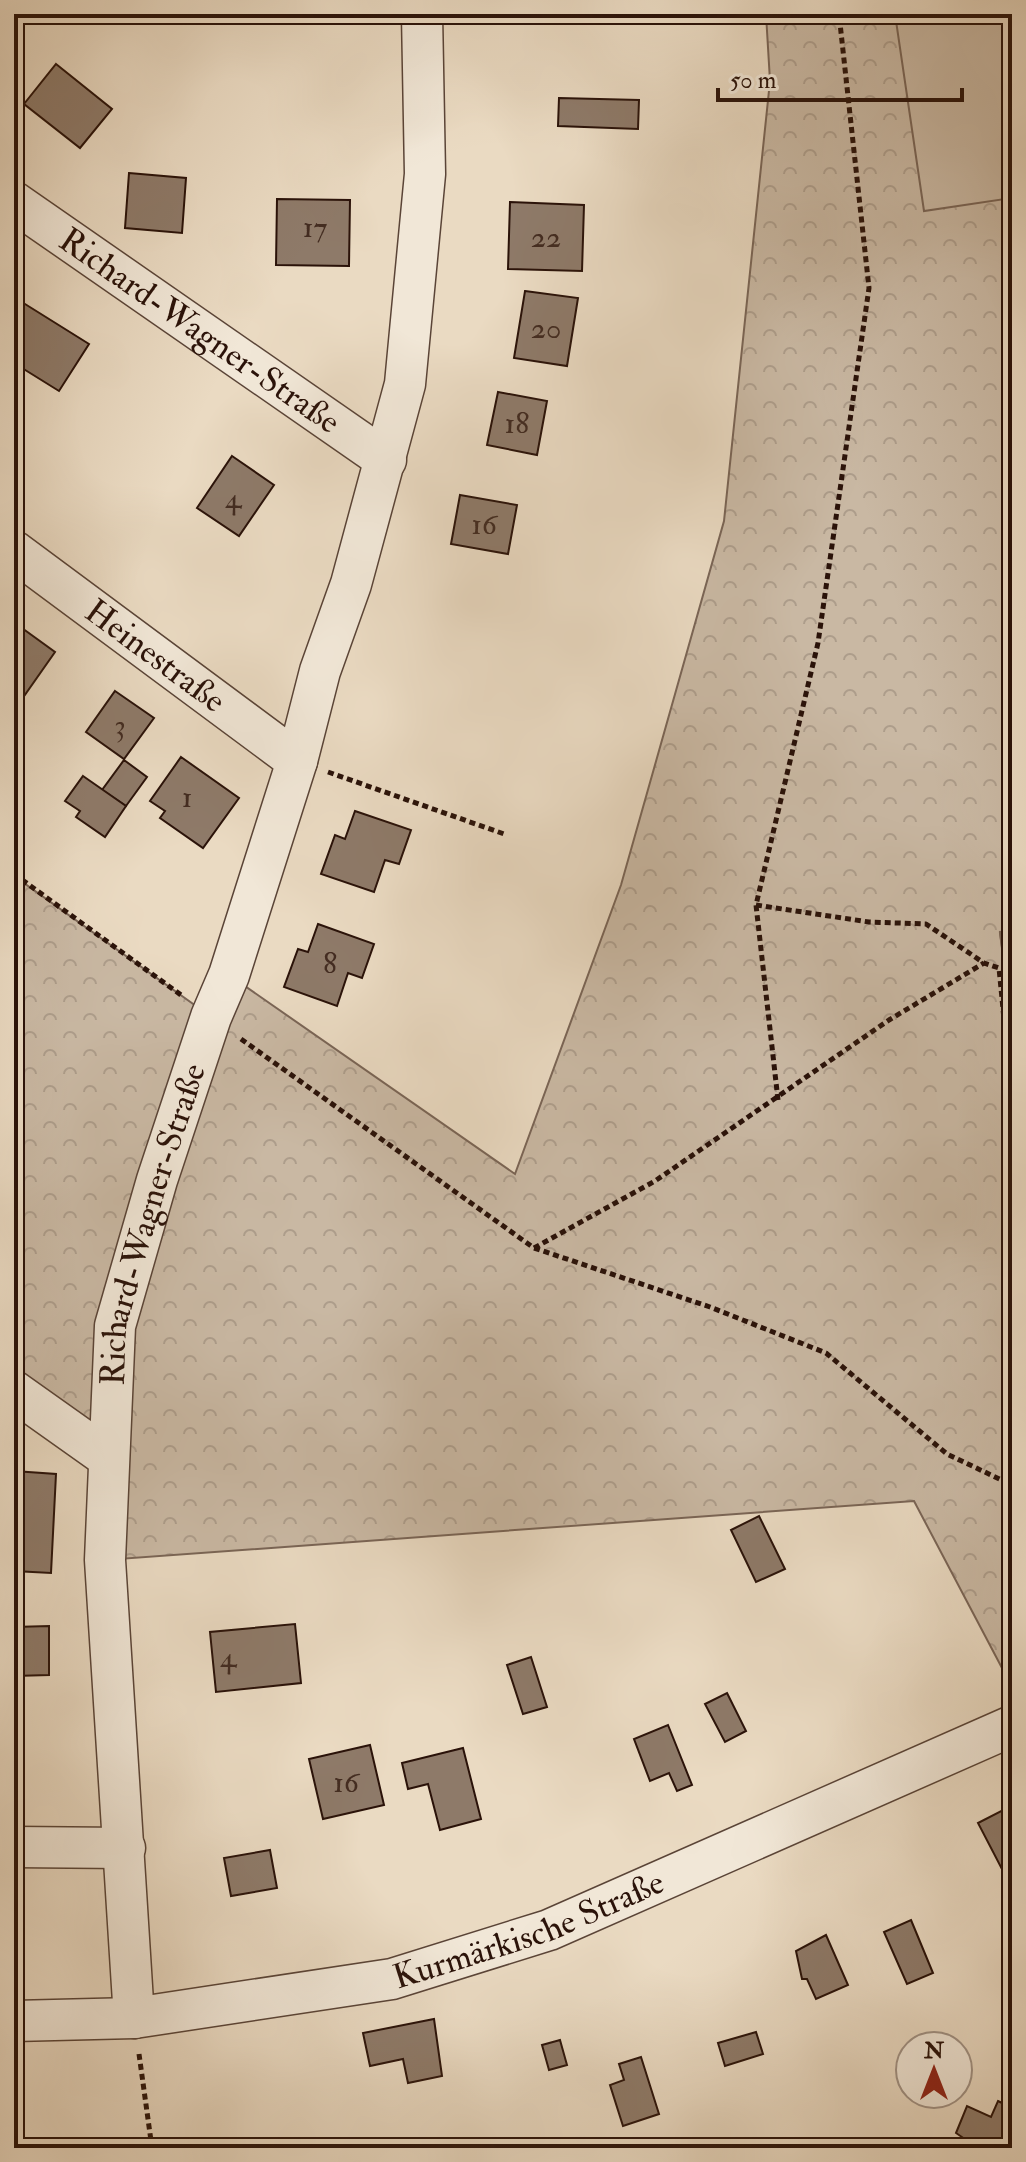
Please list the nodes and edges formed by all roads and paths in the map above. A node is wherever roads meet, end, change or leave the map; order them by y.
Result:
1 (422, 14) edge
2 (839, 14) edge
3 (14, 202) edge
4 (386, 460) junction
5 (14, 551) edge
6 (297, 761) junction
7 (507, 835) dead end
8 (14, 874) edge
9 (756, 905) junction
10 (984, 963) junction
11 (211, 1017) junction
12 (778, 1100) junction
13 (1012, 1101) edge
14 (534, 1248) junction
15 (14, 1391) edge
16 (107, 1457) junction
17 (1012, 1485) edge
18 (1012, 1726) edge
19 (14, 1847) edge
20 (125, 1848) junction
21 (134, 2018) junction
22 (14, 2021) edge
23 (152, 2148) edge

1 - 4 street, Richard-Wagner-Straße
2 - 9 path
3 - 4 street, Richard-Wagner-Straße
4 - 6 street, Richard-Wagner-Straße
5 - 6 street, Heinestraße
6 - 7 path
6 - 11 street, Richard-Wagner-Straße
8 - 11 path
9 - 10 path
9 - 12 path
10 - 12 path
10 - 13 path
11 - 14 path
11 - 16 street, Richard-Wagner-Straße
12 - 14 path
14 - 17 path
15 - 16 street
16 - 20 street, Richard-Wagner-Straße
18 - 21 street, Kurmärkische Straße
19 - 20 street
20 - 21 street, Richard-Wagner-Straße
21 - 22 street, Kurmärkische Straße
21 - 23 path

